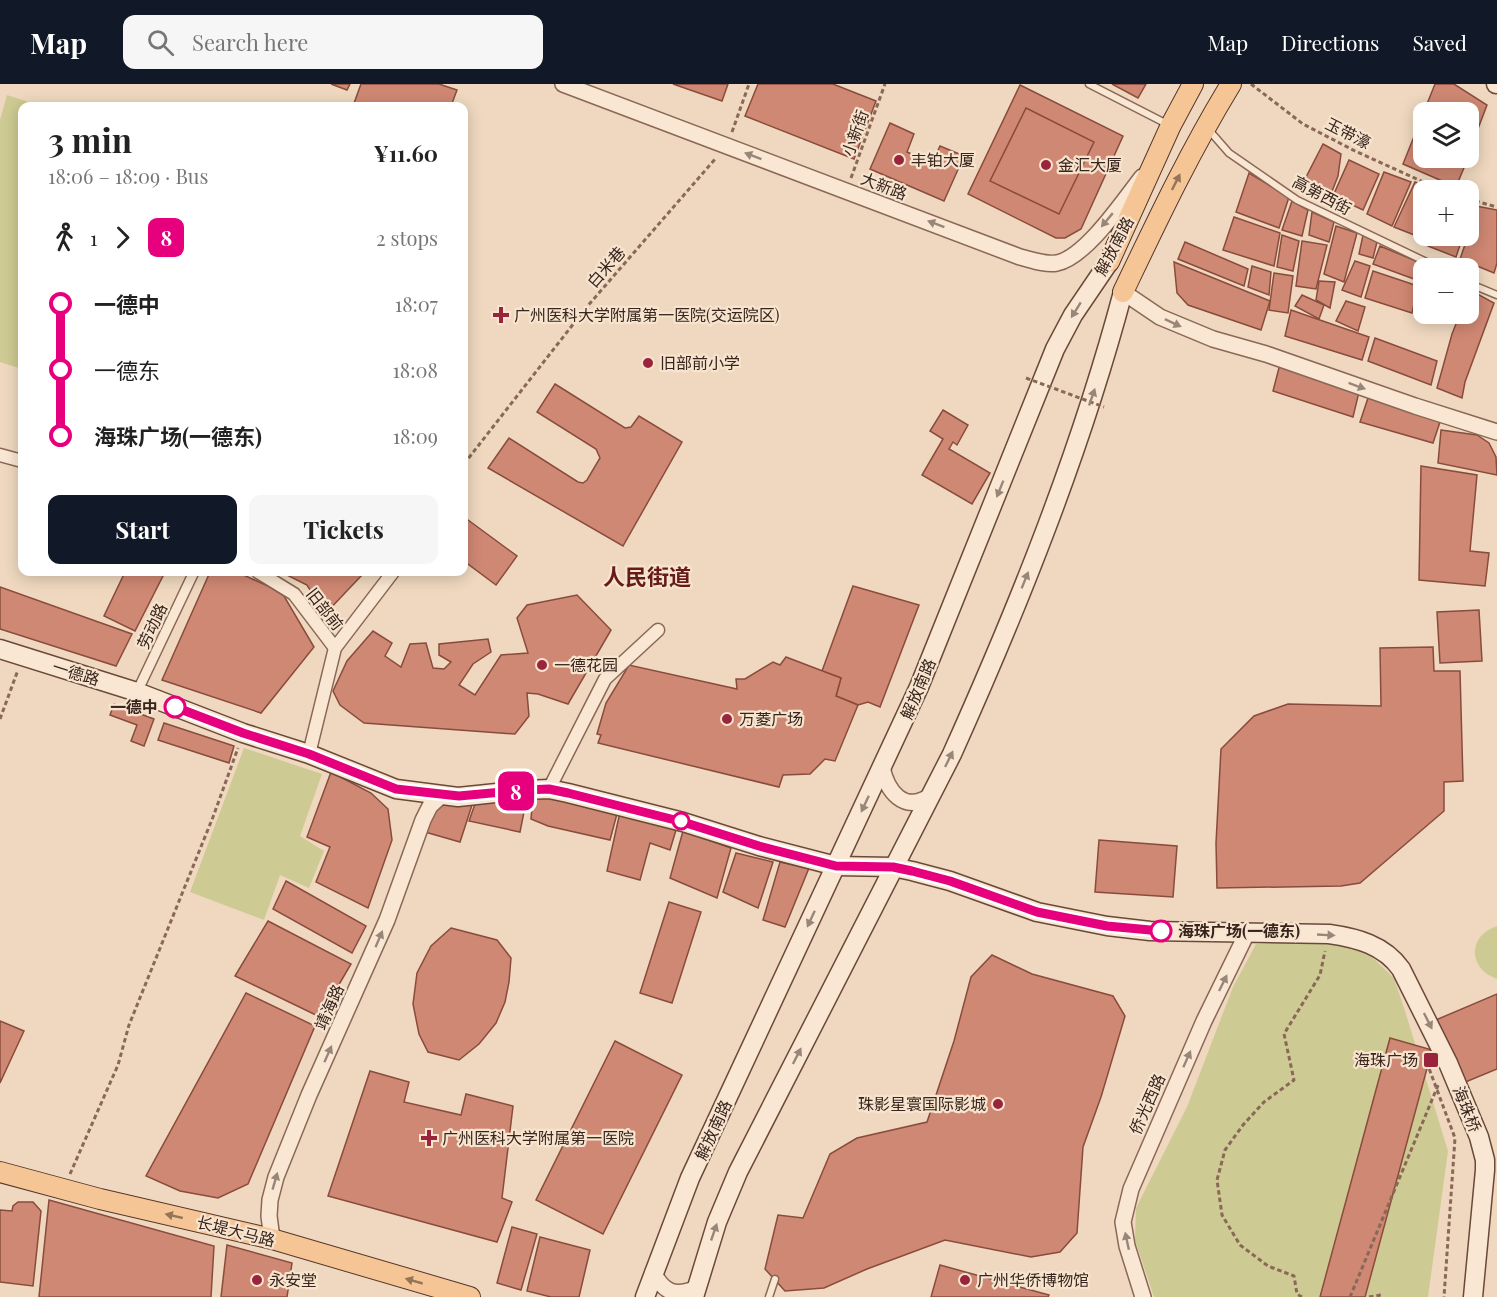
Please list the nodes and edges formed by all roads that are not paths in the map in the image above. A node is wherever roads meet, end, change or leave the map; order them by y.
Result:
1 (563, 84) edge
2 (1089, 84) edge
3 (1193, 84) edge
4 (1231, 84) edge
5 (1171, 125) junction
6 (1205, 126) junction
7 (1156, 158) junction
8 (1418, 258) edge
9 (1109, 262) joint
10 (1479, 288) edge
11 (1123, 292) junction
12 (1497, 295) edge
13 (1497, 432) edge
14 (0, 455) edge
15 (18, 460) edge
16 (192, 576) edge
17 (265, 576) edge
18 (390, 576) edge
19 (658, 630) dead end
20 (335, 648) junction
21 (0, 649) edge
22 (137, 692) junction
23 (309, 754) junction
24 (882, 767) junction
25 (549, 789) junction
26 (441, 796) junction
27 (930, 796) junction
28 (836, 866) junction
29 (893, 867) junction
30 (1247, 933) junction
31 (1401, 969) joint
32 (1497, 1162) edge
33 (0, 1172) edge
34 (272, 1239) junction
35 (1483, 1252) junction
36 (654, 1272) junction
37 (774, 1279) dead end
38 (695, 1292) edge
39 (470, 1297) edge
40 (645, 1297) edge
41 (769, 1297) edge
42 (1143, 1297) edge
43 (1473, 1297) edge
44 (1485, 1297) edge

7 -> 1 street, 大新路
2 - 5 lane
3 - 5 main road, 解放南路
4 - 6 main road, 解放南路
5 - 7 main road, 解放南路
6 - 8 lane, 高第西街
11 -> 6 main road, 解放南路
7 - 9 main road, 解放南路
9 -> 24 main road, 解放南路
10 - 12 lane
11 -> 13 street
27 -> 11 main road, 解放南路
14 - 15 street
16 - 22 street, 劳动路
17 - 20 street, 旧部前
18 - 20 street
19 - 25 street
20 - 23 street
21 - 22 main road, 一德路
22 - 23 main road, 一德路
23 - 26 main road, 一德路
24 - 27 street
24 -> 28 main road, 解放南路
25 - 26 main road, 一德路
25 - 28 main road, 一德路
34 -> 26 street, 靖海路
27 - 29 main road, 解放南路
28 - 29 main road, 一德路
28 -> 36 main road, 解放南路
29 - 30 main road, 一德路
38 -> 29 main road, 解放南路
30 -> 31 main road, 一德路
42 -> 30 street, 侨光西路
31 -> 35 main road, 海珠桥
32 - 35 main road, 海珠桥
34 -> 33 main road, 长堤大马路
39 -> 34 main road, 长堤大马路
35 - 43 main road, 海珠桥
35 - 44 main road, 海珠桥
36 - 38 street
36 - 40 main road, 解放南路
37 - 41 lane

